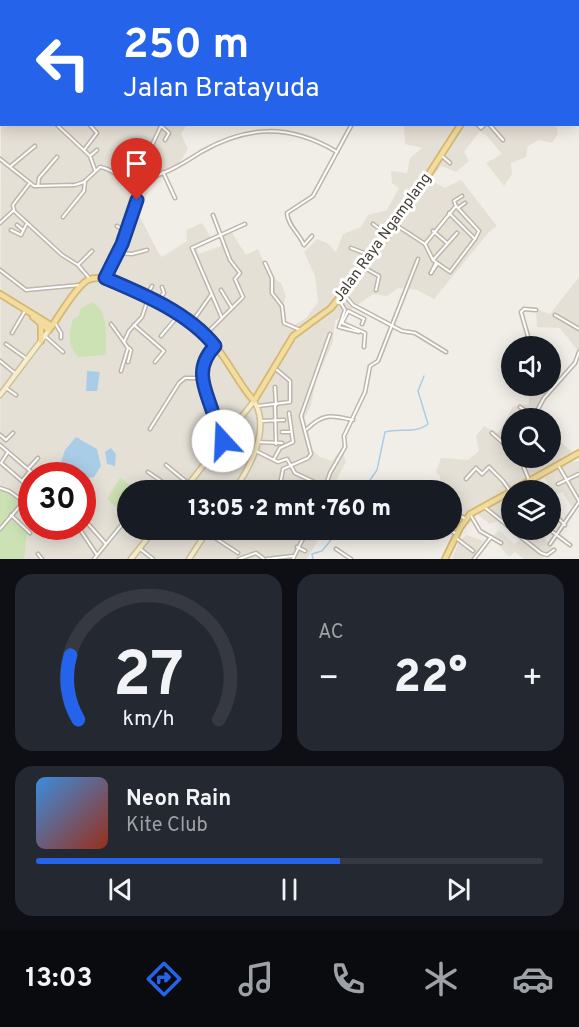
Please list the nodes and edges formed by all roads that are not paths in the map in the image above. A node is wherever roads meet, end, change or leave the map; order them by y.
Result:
1 (58, 126) edge
2 (91, 126) edge
3 (161, 126) edge
4 (162, 126) edge
5 (351, 126) edge
6 (460, 126) edge
7 (489, 126) edge
8 (165, 140) dead end
9 (503, 140) dead end
10 (35, 146) dead end
11 (84, 150) junction
12 (97, 150) dead end
13 (337, 152) junction
14 (90, 156) junction
15 (442, 156) junction
16 (57, 157) dead end
17 (0, 159) edge
18 (450, 163) dead end
19 (12, 166) junction
20 (94, 169) junction
21 (163, 172) junction
22 (143, 177) junction
23 (85, 181) junction
24 (29, 184) junction
25 (37, 185) junction
26 (462, 196) dead end
27 (175, 198) dead end
28 (465, 203) dead end
29 (457, 207) junction
30 (14, 211) junction
31 (449, 213) junction
32 (213, 215) dead end
33 (63, 217) dead end
34 (0, 224) edge
35 (27, 224) junction
36 (244, 224) dead end
37 (373, 224) dead end
38 (17, 225) dead end
39 (396, 225) junction
40 (117, 226) dead end
41 (11, 230) dead end
42 (23, 230) junction
43 (433, 231) junction
44 (126, 232) junction
45 (456, 233) dead end
46 (221, 234) junction
47 (388, 235) junction
48 (312, 236) dead end
49 (475, 238) junction
50 (425, 244) junction
51 (447, 244) junction
52 (351, 249) dead end
53 (147, 250) dead end
54 (92, 251) dead end
55 (118, 253) junction
56 (372, 256) junction
57 (418, 259) dead end
58 (435, 262) junction
59 (265, 263) dead end
60 (78, 265) junction
61 (363, 267) junction
62 (0, 270) edge
63 (105, 278) junction
64 (90, 279) junction
65 (81, 285) junction
66 (152, 286) dead end
67 (162, 287) dead end
68 (221, 290) dead end
69 (376, 290) dead end
70 (343, 293) junction
71 (211, 295) junction
72 (148, 296) junction
73 (1, 297) edge
74 (157, 300) junction
75 (335, 303) junction
76 (232, 308) junction
77 (536, 310) dead end
78 (25, 311) junction
79 (346, 311) junction
80 (555, 315) dead end
81 (178, 316) junction
82 (222, 318) junction
83 (42, 322) junction
84 (391, 323) junction
85 (54, 324) junction
86 (111, 324) dead end
87 (190, 324) junction
88 (362, 324) dead end
89 (134, 325) junction
90 (579, 329) edge
91 (300, 330) junction
92 (12, 333) dead end
93 (330, 334) dead end
94 (205, 335) junction
95 (161, 336) dead end
96 (528, 336) edge
97 (43, 338) junction
98 (61, 338) dead end
99 (124, 342) junction
100 (6, 344) dead end
101 (215, 346) junction
102 (364, 347) dead end
103 (128, 348) junction
104 (63, 352) dead end
105 (446, 352) dead end
106 (579, 352) edge
107 (27, 359) junction
108 (0, 362) edge
109 (128, 362) dead end
110 (155, 362) dead end
111 (276, 370) dead end
112 (122, 371) dead end
113 (16, 374) junction
114 (201, 378) junction
115 (561, 378) edge
116 (275, 387) dead end
117 (6, 388) junction
118 (0, 395) edge
119 (16, 395) dead end
120 (256, 403) junction
121 (275, 405) junction
122 (289, 413) dead end
123 (275, 420) junction
124 (284, 420) dead end
125 (353, 420) junction
126 (260, 421) junction
127 (150, 429) dead end
128 (307, 429) junction
129 (282, 432) dead end
130 (291, 432) junction
131 (492, 432) dead end
132 (13, 433) dead end
133 (0, 435) edge
134 (223, 441) junction
135 (501, 441) edge
136 (257, 442) junction
137 (282, 443) dead end
138 (276, 444) junction
139 (0, 445) edge
140 (256, 451) junction
141 (8, 452) junction
142 (579, 453) edge
143 (38, 458) dead end
144 (274, 459) junction
145 (20, 462) edge
146 (35, 462) edge
147 (289, 463) junction
148 (166, 465) dead end
149 (561, 465) edge
150 (555, 468) edge
151 (560, 468) edge
152 (148, 472) dead end
153 (579, 474) edge
154 (18, 478) edge
155 (466, 478) dead end
156 (160, 480) edge
157 (184, 480) edge
158 (192, 480) edge
159 (241, 480) edge
160 (280, 480) edge
161 (308, 480) edge
162 (329, 480) edge
163 (532, 480) edge
164 (566, 480) junction
165 (501, 481) edge
166 (561, 482) edge
167 (0, 488) edge
168 (501, 497) edge
169 (18, 498) edge
170 (579, 502) edge
171 (18, 506) edge
172 (483, 506) junction
173 (470, 514) junction
174 (11, 515) junction
175 (462, 517) edge
176 (465, 519) junction
177 (501, 520) edge
178 (561, 521) edge
179 (18, 522) edge
180 (462, 525) edge
181 (565, 525) junction
182 (0, 529) edge
183 (117, 530) edge
184 (561, 531) edge
185 (96, 533) edge
186 (490, 537) junction
187 (561, 538) edge
188 (86, 540) edge
189 (146, 540) edge
190 (201, 540) edge
191 (220, 540) edge
192 (302, 540) edge
193 (454, 540) edge
194 (461, 540) edge
195 (525, 540) edge
196 (554, 540) edge
197 (501, 543) dead end
198 (106, 544) junction
199 (550, 544) dead end
200 (570, 545) dead end
201 (139, 548) junction
202 (297, 548) junction
203 (336, 549) dead end
204 (305, 550) dead end
205 (554, 550) dead end
206 (473, 551) dead end
207 (238, 553) dead end
208 (38, 554) dead end
209 (293, 556) edge
210 (97, 557) edge
211 (150, 558) edge
212 (42, 559) edge
213 (131, 559) edge
214 (189, 559) edge
215 (239, 559) edge
216 (265, 559) edge
217 (351, 559) edge
218 (445, 559) edge
219 (474, 559) edge

1 - 11 street
2 - 11 street
3 - 22 street
4 - 8 street
5 - 13 street
6 - 15 main road, Jalan Raya Ngamplang
7 - 9 street
10 - 19 street
11 - 14 street
12 - 14 street
13 - 21 street
13 - 48 street
14 - 20 street
15 - 18 street
15 - 39 main road, Jalan Raya Ngamplang
16 - 25 street
17 - 19 street
19 - 24 street
20 - 22 street
20 - 23 street
21 - 22 street
21 - 27 street
22 - 44 street
23 - 25 street
23 - 33 street
24 - 25 street
24 - 30 street
26 - 29 street
28 - 29 street
29 - 31 street
29 - 49 street
30 - 34 street
30 - 35 street
31 - 43 street
31 - 49 street
32 - 46 street
35 - 42 street
35 - 60 street
36 - 46 street
37 - 47 street
38 - 42 street
39 - 47 main road, Jalan Raya Ngamplang
39 - 50 street
40 - 44 street
41 - 42 street
43 - 50 street
43 - 51 street
44 - 55 street
45 - 51 street
46 - 71 street
46 - 76 street
47 - 56 main road, Jalan Raya Ngamplang
49 - 58 street
50 - 58 street
51 - 58 street
52 - 56 street
53 - 55 street
54 - 60 street
55 - 63 street
56 - 61 main road, Jalan Raya Ngamplang
57 - 84 street
59 - 91 street
60 - 64 street
61 - 69 street
61 - 70 main road, Jalan Raya Ngamplang
62 - 65 street
63 - 64 main road
63 - 72 main road
64 - 65 main road
65 - 85 main road
66 - 72 street
67 - 74 street
68 - 76 street
70 - 75 main road, Jalan Raya Ngamplang
70 - 84 street
71 - 82 street
71 - 87 street
72 - 74 main road
72 - 89 street
73 - 78 main road
74 - 81 main road
75 - 79 street
75 - 91 main road, Jalan Raya Ngamplang
76 - 82 street
77 - 96 street
78 - 83 main road
78 - 92 street
79 - 88 street
79 - 102 street
80 - 90 street
81 - 87 main road
81 - 95 street
82 - 94 street
83 - 85 main road
83 - 85 main road
83 - 97 main road
84 - 105 street
84 - 125 street
85 - 97 street
85 - 98 street
86 - 99 street
87 - 94 main road
89 - 99 street
89 - 110 street
91 - 120 main road, Jalan Raya Ngamplang
93 - 128 street
94 - 101 main road
97 - 104 street
97 - 107 street
99 - 103 street
100 - 107 street
101 - 114 street
101 - 120 main road
103 - 109 street
103 - 112 street
106 - 115 street
107 - 113 street
108 - 113 street
111 - 121 street
113 - 117 street
114 - 127 street
114 - 134 street
116 - 121 street
117 - 118 street
117 - 119 street
120 - 121 street
120 - 126 street
120 - 134 street
121 - 123 street
122 - 130 street
123 - 124 street
123 - 126 street
123 - 138 street
125 - 128 street
125 - 162 street
126 - 136 street
128 - 147 street
129 - 130 street
130 - 144 street
131 - 135 street
132 - 133 street
134 - 158 street
136 - 138 street
136 - 140 street
137 - 138 street
139 - 141 street
140 - 144 street
140 - 159 street
141 - 145 street
141 - 154 street
142 - 149 main road
143 - 146 street
144 - 147 street
147 - 160 street
147 - 161 street
148 - 157 street
150 - 163 main road
151 - 164 street
152 - 156 street
153 - 164 street
155 - 165 street
164 - 166 street
164 - 170 street
167 - 169 street
168 - 172 main road
170 - 181 street
171 - 174 street
172 - 173 main road
172 - 177 street
173 - 176 main road
173 - 186 street
174 - 179 street
174 - 182 street
175 - 176 street
176 - 180 main road
178 - 181 street
181 - 184 street
183 - 198 street
185 - 198 street
186 - 197 street
186 - 219 street
187 - 200 street
188 - 210 street
189 - 201 street
190 - 214 street
191 - 207 street
192 - 202 street
193 - 218 main road
194 - 206 street
195 - 205 street
196 - 199 street
198 - 210 street
201 - 211 street
201 - 213 street
202 - 204 street
202 - 209 street
203 - 217 street
208 - 212 street
209 - 216 street
215 - 216 street

